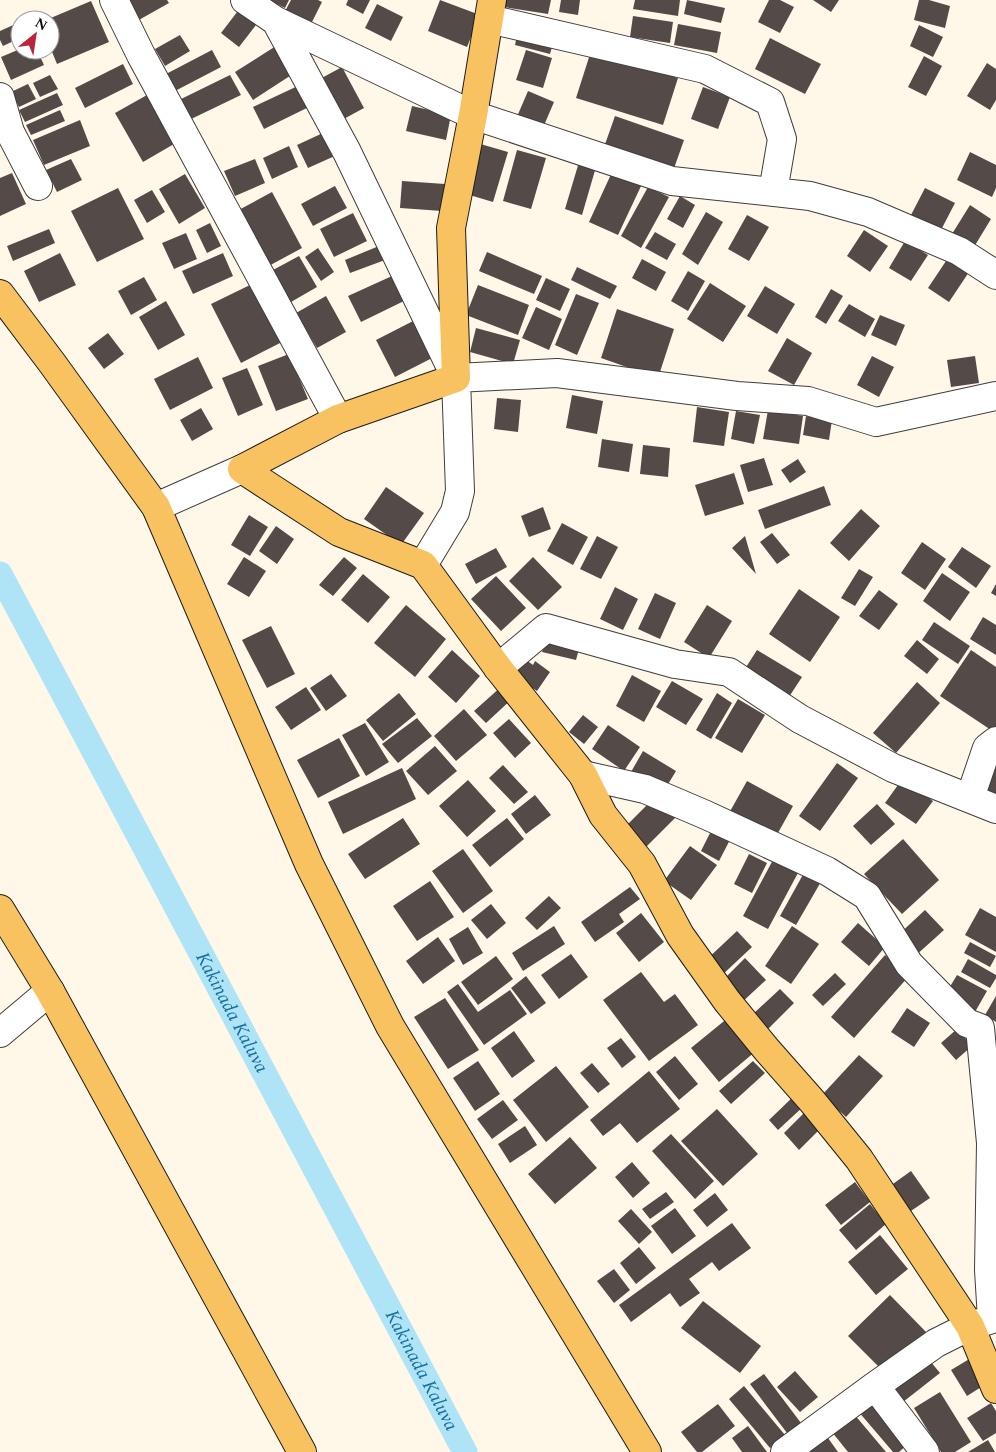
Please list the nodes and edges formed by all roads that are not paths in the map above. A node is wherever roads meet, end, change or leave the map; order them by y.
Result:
1 (114, 0) edge
2 (244, 0) edge
3 (491, 10) edge
4 (276, 20) junction
5 (0, 97) edge
6 (473, 115) junction
7 (38, 186) dead end
8 (773, 192) junction
9 (996, 275) edge
10 (0, 294) edge
11 (456, 378) junction
12 (996, 396) edge
13 (338, 419) junction
14 (242, 469) junction
15 (156, 507) junction
16 (423, 565) junction
17 (498, 668) junction
18 (996, 741) edge
19 (583, 775) junction
20 (970, 798) junction
21 (996, 809) edge
22 (2, 919) edge
23 (50, 992) junction
24 (0, 1033) edge
25 (970, 1326) junction
26 (875, 1386) junction
27 (996, 1389) edge
28 (302, 1452) edge
29 (647, 1452) edge
30 (785, 1452) edge
31 (925, 1452) edge

1 - 13 street
2 - 4 street
3 - 6 main road
3 - 8 street
4 - 6 street
4 - 11 street
5 - 7 street
6 - 8 street
6 - 11 main road
8 - 9 street
10 - 15 main road
11 - 12 street
11 - 13 main road
11 - 16 street
13 - 14 main road
14 - 15 street
14 - 16 main road
15 - 29 main road
16 - 17 main road
17 - 19 main road
17 - 20 street
18 - 20 street
19 - 25 main road
19 - 25 street
20 - 21 street
22 - 23 main road
23 - 24 street
23 - 28 main road
25 - 26 street
25 - 27 main road
26 - 30 street
26 - 31 street

